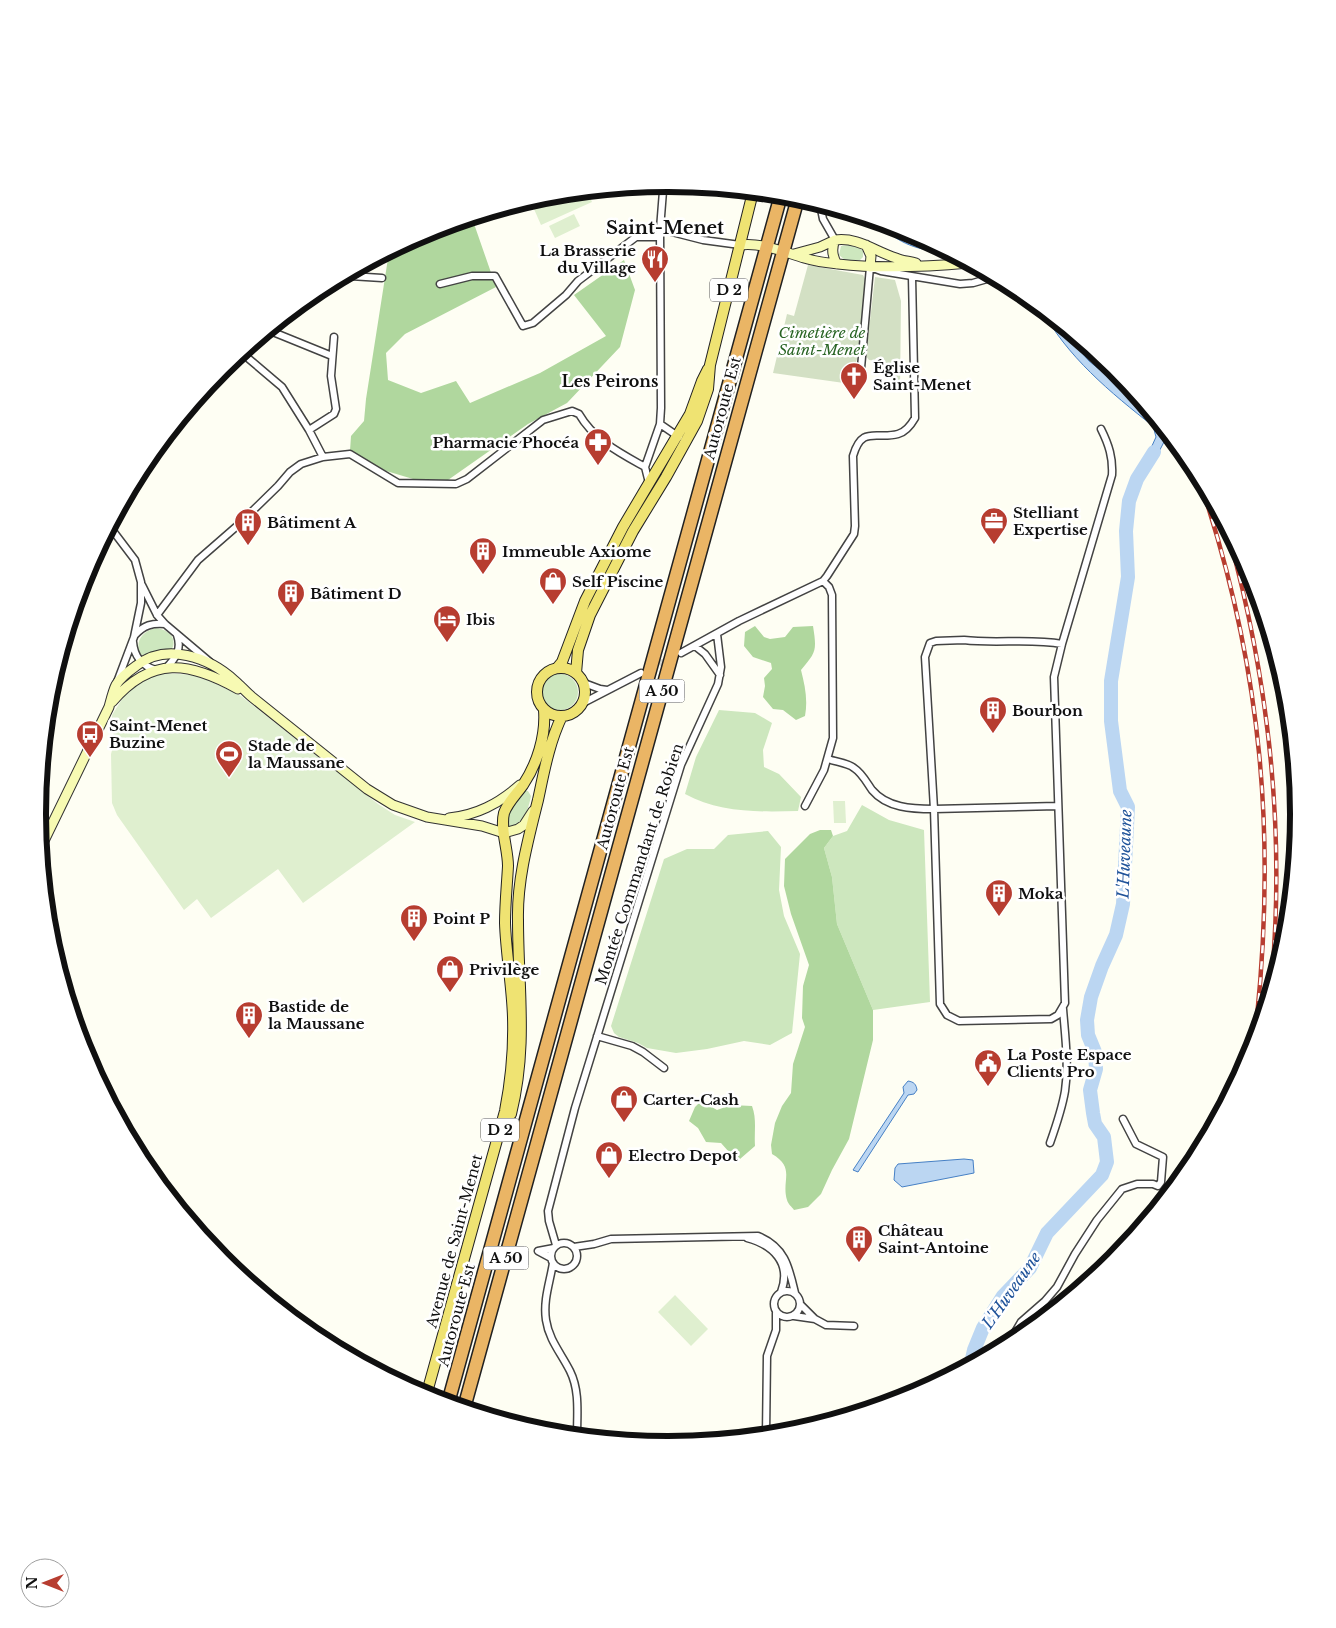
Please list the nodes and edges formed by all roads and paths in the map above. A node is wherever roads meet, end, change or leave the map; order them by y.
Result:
1 (663, 192) edge
2 (751, 198) edge
3 (779, 202) edge
4 (796, 206) edge
5 (822, 211) edge
6 (660, 229) junction
7 (660, 238) junction
8 (835, 240) junction
9 (740, 245) junction
10 (866, 245) junction
11 (792, 254) junction
12 (837, 264) junction
13 (957, 264) edge
14 (928, 266) junction
15 (870, 267) junction
16 (356, 276) edge
17 (912, 277) junction
18 (382, 278) dead end
19 (985, 280) edge
20 (440, 284) dead end
21 (275, 333) edge
22 (334, 337) dead end
23 (248, 356) edge
24 (332, 356) junction
25 (710, 365) junction
26 (860, 379) dead end
27 (660, 424) junction
28 (1101, 429) dead end
29 (309, 430) junction
30 (677, 436) junction
31 (677, 456) junction
32 (323, 457) junction
33 (645, 467) junction
34 (649, 483) junction
35 (114, 532) edge
36 (823, 581) junction
37 (141, 582) junction
38 (157, 615) junction
39 (165, 624) junction
40 (717, 634) junction
41 (177, 635) junction
42 (133, 638) junction
43 (1062, 644) junction
44 (695, 646) junction
45 (681, 653) dead end
46 (178, 654) junction
47 (141, 662) junction
48 (166, 668) junction
49 (217, 668) junction
50 (557, 668) junction
51 (156, 670) junction
52 (576, 673) junction
53 (641, 673) dead end
54 (720, 675) junction
55 (584, 683) junction
56 (116, 684) junction
57 (609, 690) junction
58 (250, 695) junction
59 (583, 703) junction
60 (109, 707) junction
61 (544, 710) junction
62 (562, 716) junction
63 (828, 759) junction
64 (529, 776) junction
65 (537, 802) junction
66 (805, 806) dead end
67 (1057, 806) junction
68 (934, 809) junction
69 (440, 819) junction
70 (482, 826) junction
71 (504, 832) junction
72 (47, 835) edge
73 (507, 855) junction
74 (1063, 1009) junction
75 (597, 1036) junction
76 (664, 1068) dead end
77 (1123, 1119) dead end
78 (1050, 1143) dead end
79 (550, 1226) junction
80 (743, 1237) junction
81 (563, 1242) junction
82 (594, 1244) junction
83 (555, 1246) junction
84 (574, 1247) junction
85 (578, 1255) junction
86 (554, 1263) junction
87 (781, 1292) junction
88 (795, 1293) junction
89 (800, 1304) junction
90 (776, 1313) junction
91 (791, 1317) junction
92 (815, 1319) junction
93 (854, 1326) dead end
94 (1018, 1328) edge
95 (776, 1330) junction
96 (428, 1387) edge
97 (434, 1390) edge
98 (450, 1396) edge
99 (466, 1402) edge
100 (766, 1427) edge
101 (577, 1429) edge

1 - 6 street
2 - 9 main road, D 2
3 - 98 highway, Autoroute Est / A 50
4 - 99 highway, Autoroute Est / A 50
5 - 8 street
6 - 7 street
6 - 9 street
7 - 20 street
7 - 27 street
8 - 10 main road
8 - 11 main road
8 - 12 main road
9 - 11 main road
9 - 25 main road, D 2
10 - 14 main road
10 - 15 main road
11 - 12 main road
12 - 15 main road
13 - 14 main road
14 - 15 main road
15 - 17 street
15 - 26 street
16 - 18 street
17 - 19 street
17 - 36 street
21 - 24 street
22 - 24 street
23 - 29 street
24 - 29 street
25 - 30 main road, D 2
25 - 31 main road, D 2
27 - 30 street
27 - 33 street
28 - 43 street
29 - 32 street
30 - 31 street
30 - 34 main road, D 2
31 - 52 main road, D 2
32 - 33 street
32 - 38 street
33 - 34 street
34 - 50 main road, D 2
35 - 37 street
36 - 40 street
36 - 63 street
37 - 38 street
37 - 42 street
38 - 39 street
39 - 41 street
39 - 42 street
40 - 44 street
40 - 54 street, Montée Commandant de Robien
41 - 46 street
41 - 49 street
42 - 47 street
42 - 56 street
43 - 67 street
43 - 68 street
44 - 45 street
44 - 54 street
46 - 47 main road
46 - 48 street
46 - 49 main road
47 - 51 street
47 - 56 main road
48 - 51 main road
48 - 58 main road
49 - 58 main road
50 - 52 main road
50 - 61 main road
51 - 60 main road
52 - 55 main road
53 - 57 street
54 - 75 street, Montée Commandant de Robien
55 - 57 street
55 - 59 main road
56 - 60 main road
57 - 59 street
58 - 69 main road
59 - 62 main road
60 - 72 main road
61 - 62 main road
61 - 64 main road, D 2
62 - 65 main road, Avenue de Saint-Menet / D 2
63 - 66 street
63 - 68 street
64 - 69 main road
64 - 71 main road, D 2
65 - 71 main road
65 - 97 main road, Avenue de Saint-Menet / D 2
67 - 68 street
67 - 74 street
68 - 74 street
69 - 70 main road
70 - 71 main road
70 - 73 main road
71 - 73 main road, D 2
73 - 96 main road, Avenue de Saint-Menet / D 2
74 - 78 street
75 - 76 street
75 - 79 street, Montée Commandant de Robien
77 - 94 street
79 - 81 street
79 - 83 street, Montée Commandant de Robien
80 - 82 street
80 - 87 street
80 - 88 street
81 - 83 street
81 - 84 street
82 - 84 street
82 - 85 street
83 - 86 street
83 - 86 street
84 - 85 street
85 - 86 street
86 - 101 street
87 - 88 street
87 - 90 street
88 - 89 street
89 - 91 street
89 - 92 street
90 - 91 street
90 - 95 street
91 - 92 street
91 - 95 street
92 - 93 street
95 - 100 street

